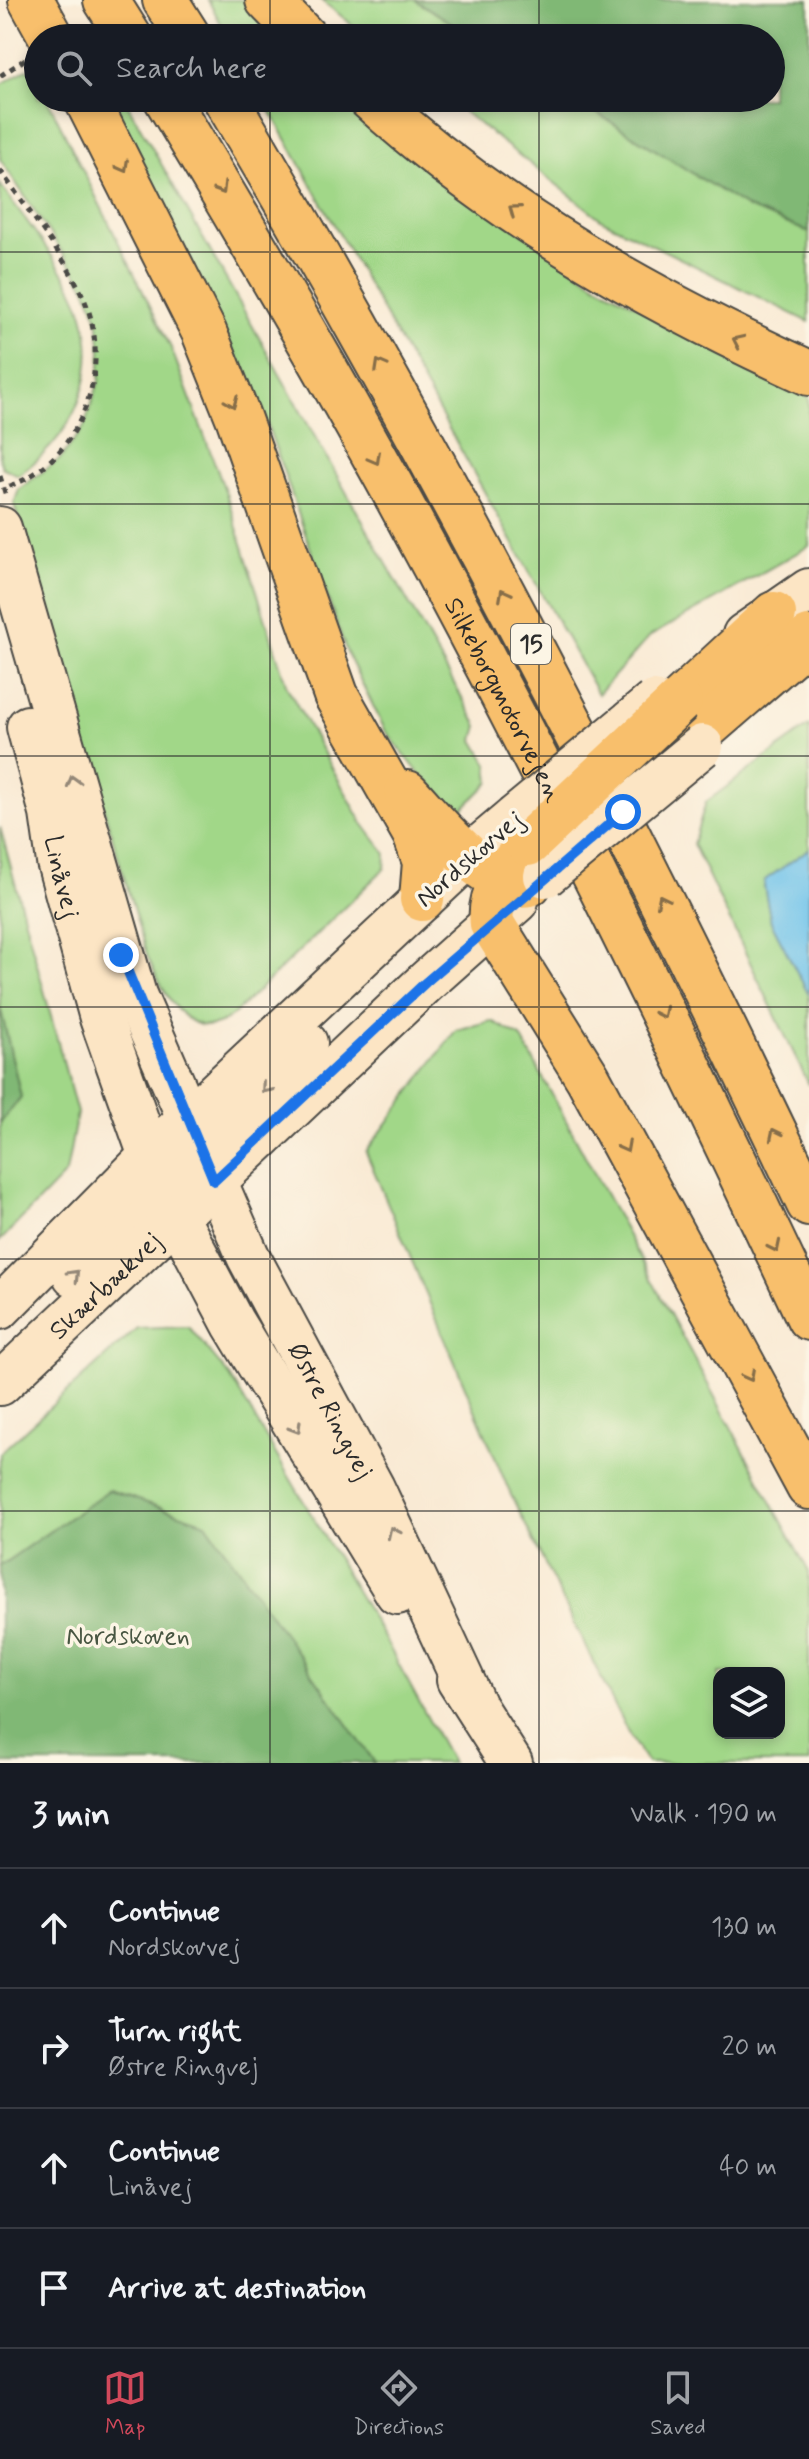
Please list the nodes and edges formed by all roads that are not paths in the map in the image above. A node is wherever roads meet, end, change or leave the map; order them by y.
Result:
1 (31, 0) edge
2 (106, 0) edge
3 (165, 0) edge
4 (268, 0) edge
5 (36, 24) edge
6 (121, 24) edge
7 (180, 24) edge
8 (291, 24) edge
9 (93, 112) edge
10 (174, 112) edge
11 (233, 112) edge
12 (385, 112) edge
13 (809, 373) edge
14 (2, 509) edge
15 (797, 614) edge
16 (0, 622) edge
17 (809, 666) edge
18 (687, 718) junction
19 (371, 757) junction
20 (623, 812) joint
21 (516, 859) junction
22 (422, 899) junction
23 (492, 924) junction
24 (183, 1172) junction
25 (809, 1204) edge
26 (0, 1308) edge
27 (809, 1318) edge
28 (0, 1351) edge
29 (0, 1384) edge
30 (809, 1487) edge
31 (474, 1704) junction
32 (511, 1763) edge

1 - 5 highway
2 - 6 highway
3 - 7 highway
4 - 8 highway
9 -> 19 highway
10 -> 27 highway, Silkeborgmotorvejen / 15
25 -> 11 highway, Silkeborgmotorvejen / 15
13 -> 12 highway
24 -> 14 main road, Linåvej
15 - 18 highway
16 - 24 main road, Linåvej
17 - 18 main road
18 - 20 highway, bridge
18 - 21 highway, bridge
19 - 21 highway
19 - 22 highway
20 - 21 main road, Nordskovvej, bridge
21 - 22 main road, Nordskovvej
21 - 23 highway
22 -> 24 main road, Nordskovvej
23 - 24 main road
23 -> 30 highway
24 - 26 main road
28 -> 24 main road
24 - 29 main road, Skærbækvej
31 -> 24 main road, Østre Ringvej
24 -> 31 main road, Østre Ringvej
31 - 32 main road, Østre Ringvej

